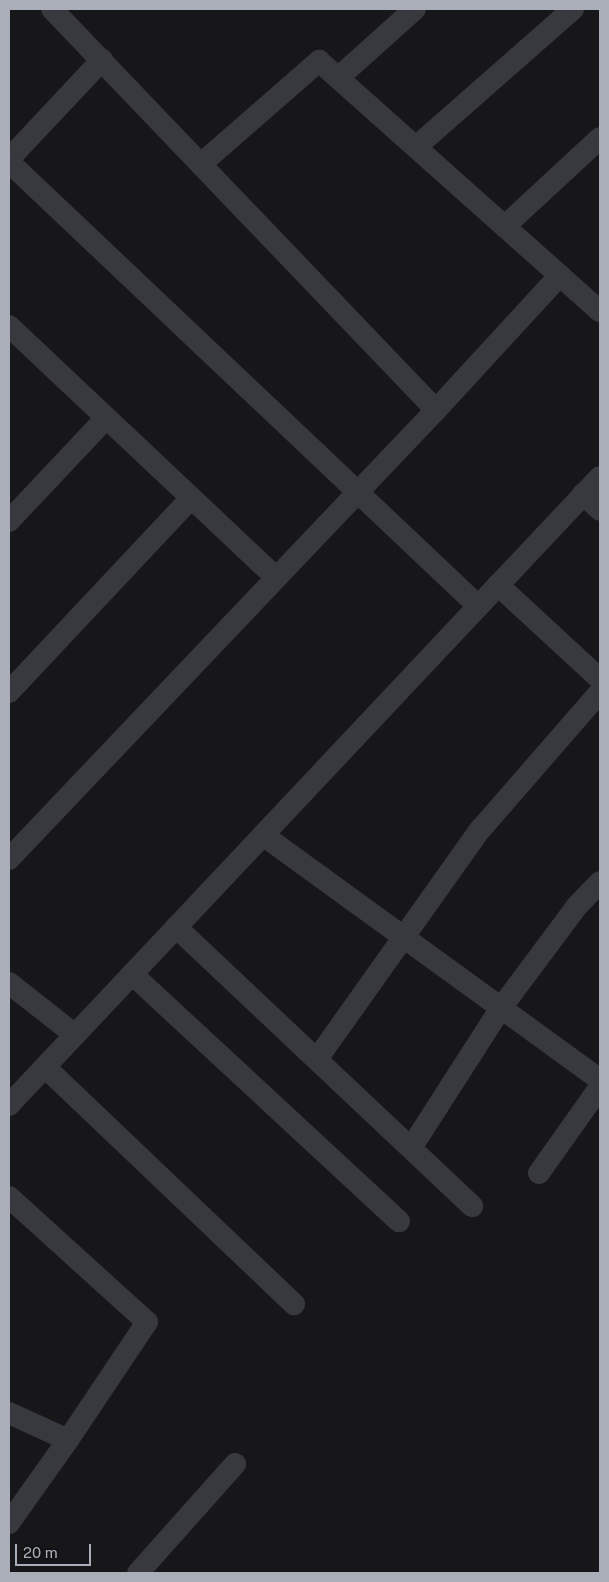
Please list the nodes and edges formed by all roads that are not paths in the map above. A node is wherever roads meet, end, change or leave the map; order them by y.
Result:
1 (52, 9) edge
2 (415, 9) edge
3 (573, 9) edge
4 (102, 60) junction
5 (338, 78) junction
6 (600, 138) edge
7 (416, 147) junction
8 (9, 160) edge
9 (201, 164) junction
10 (505, 226) junction
11 (560, 275) junction
12 (599, 306) edge
13 (11, 331) edge
14 (436, 410) junction
15 (106, 418) junction
16 (600, 477) edge
17 (357, 490) junction
18 (583, 494) junction
19 (191, 498) junction
20 (600, 510) edge
21 (9, 521) edge
22 (275, 577) junction
23 (498, 585) junction
24 (478, 606) junction
25 (600, 679) edge
26 (9, 692) edge
27 (600, 692) edge
28 (263, 835) junction
29 (9, 859) edge
30 (600, 882) edge
31 (176, 927) junction
32 (402, 936) junction
33 (132, 974) junction
34 (9, 983) edge
35 (501, 1008) junction
36 (75, 1035) junction
37 (317, 1059) junction
38 (45, 1067) junction
39 (600, 1080) edge
40 (600, 1086) edge
41 (9, 1105) edge
42 (411, 1148) junction
43 (539, 1173) dead end
44 (9, 1197) edge
45 (472, 1206) dead end
46 (399, 1221) dead end
47 (294, 1304) dead end
48 (9, 1413) edge
49 (68, 1440) junction
50 (235, 1464) dead end
51 (17, 1495) edge
52 (9, 1523) edge
53 (138, 1573) edge

1 - 4 street
2 - 5 street
3 - 7 street
4 - 8 street
4 - 9 street
5 - 7 street
5 - 9 street
6 - 10 street
7 - 10 street
8 - 17 street
9 - 14 street
10 - 11 street
11 - 12 street
11 - 14 street
13 - 15 street
14 - 17 street
15 - 19 street
15 - 21 street
16 - 18 street
17 - 22 street
17 - 24 street
18 - 20 street
18 - 23 street
19 - 22 street
19 - 26 street
22 - 29 street
23 - 24 street
23 - 25 street
24 - 28 street
27 - 32 street
28 - 31 street
28 - 32 street
30 - 35 street
31 - 33 street
31 - 37 street
32 - 35 street
32 - 37 street
33 - 36 street
33 - 46 street
34 - 36 street
35 - 39 street
35 - 42 street
36 - 38 street
37 - 42 street
38 - 41 street
38 - 47 street
40 - 43 street
42 - 45 street
44 - 49 street
48 - 49 street
49 - 51 street
50 - 53 street
51 - 52 street

